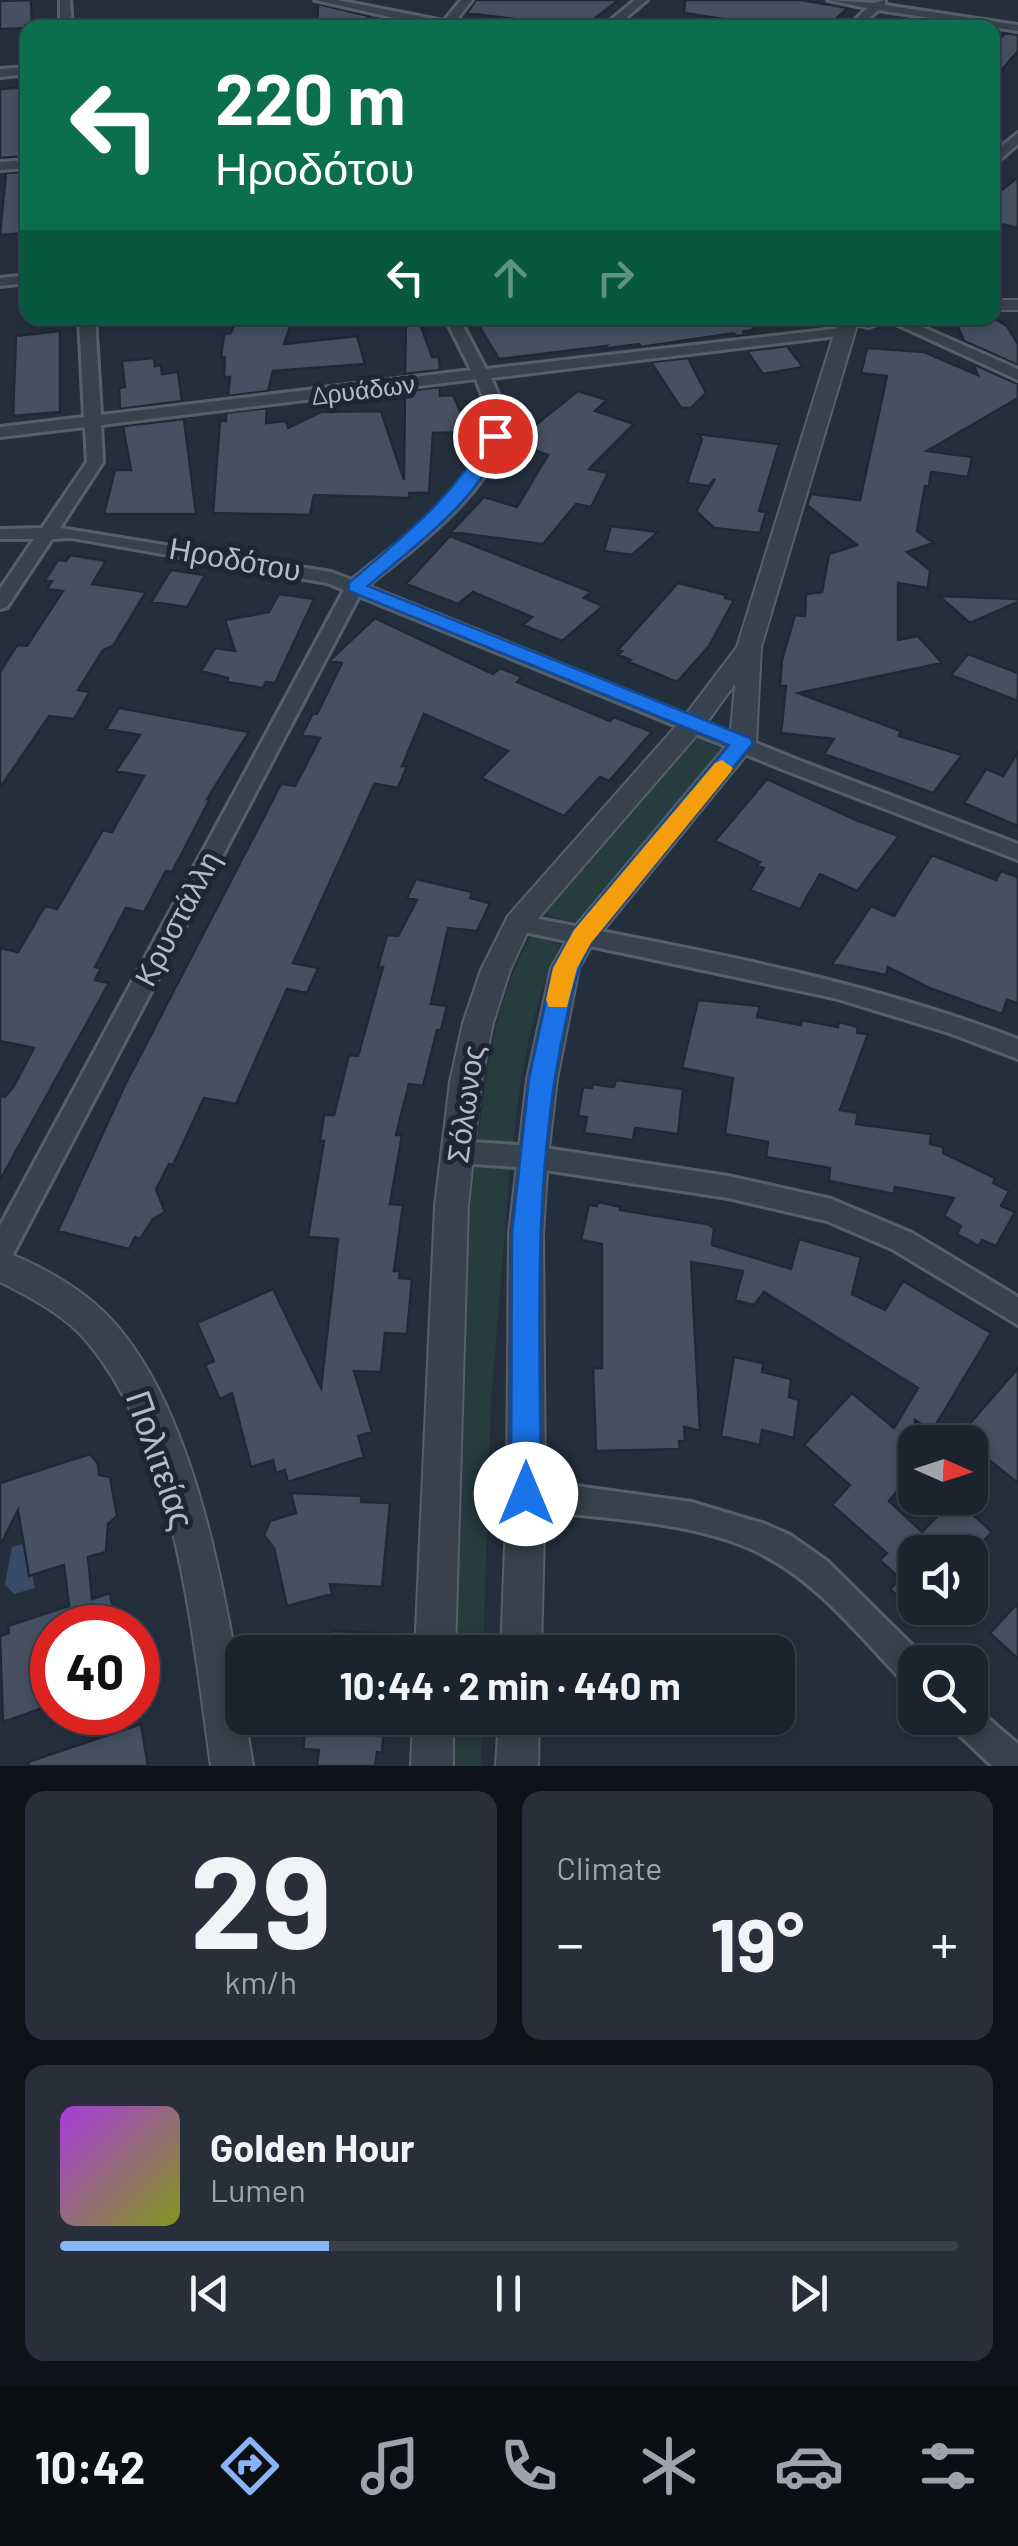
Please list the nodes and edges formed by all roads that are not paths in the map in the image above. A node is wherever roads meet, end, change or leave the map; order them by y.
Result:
1 (320, 0) edge
2 (467, 0) edge
3 (642, 0) edge
4 (832, 0) edge
5 (880, 3) edge
6 (390, 13) junction
7 (390, 20) edge
8 (420, 20) edge
9 (451, 20) edge
10 (616, 20) edge
11 (861, 20) edge
12 (974, 20) edge
13 (88, 325) edge
14 (455, 325) edge
15 (828, 325) edge
16 (847, 325) edge
17 (906, 325) edge
18 (1018, 375) edge
19 (480, 376) junction
20 (95, 422) junction
21 (0, 432) edge
22 (49, 531) junction
23 (0, 534) edge
24 (356, 587) junction
25 (0, 603) edge
26 (750, 647) junction
27 (693, 723) junction
28 (743, 743) junction
29 (1018, 852) edge
30 (518, 923) junction
31 (583, 936) junction
32 (1018, 1049) edge
33 (458, 1152) junction
34 (532, 1157) junction
35 (0, 1252) edge
36 (0, 1265) edge
37 (1018, 1312) edge
38 (526, 1494) junction
39 (436, 1635) edge
40 (522, 1635) edge
41 (898, 1652) edge
42 (224, 1715) junction
43 (433, 1735) edge
44 (519, 1735) edge
45 (984, 1735) edge
46 (232, 1766) edge
47 (247, 1766) edge
48 (432, 1766) edge
49 (518, 1766) edge
50 (1016, 1766) edge

1 - 6 street
2 - 9 street
3 - 10 street
4 - 5 street
5 - 11 street
5 - 12 street
6 - 7 street
6 - 8 street
13 - 20 street
14 - 19 street
15 - 19 street, Δρυάδων
16 - 26 street, Σόλωνος
17 - 18 street
19 - 20 street, Δρυάδων
19 - 24 street
20 - 21 street, Δρυάδων
20 - 22 street
22 - 23 street, Ηροδότου
22 - 24 street, Ηροδότου
22 - 25 street
24 - 27 street, Ηροδότου
24 - 35 street, Κρυστάλλη
26 - 27 street, Σόλωνος
26 - 28 street, Σόλωνος
27 - 28 street, Ηροδότου
27 - 30 street, Σόλωνος
28 - 29 street, Ηροδότου
28 - 31 street
30 - 31 street
30 - 33 street, Σόλωνος
31 - 32 street
31 - 34 street
33 - 34 street
33 - 39 street, Σόλωνος
34 - 37 street
34 - 38 street
36 - 42 street, Πολιτείας
38 - 40 street
38 - 41 street
42 - 46 street, Πολιτείας
42 - 47 street, Πολιτείας
43 - 48 street
44 - 49 street
45 - 50 street

